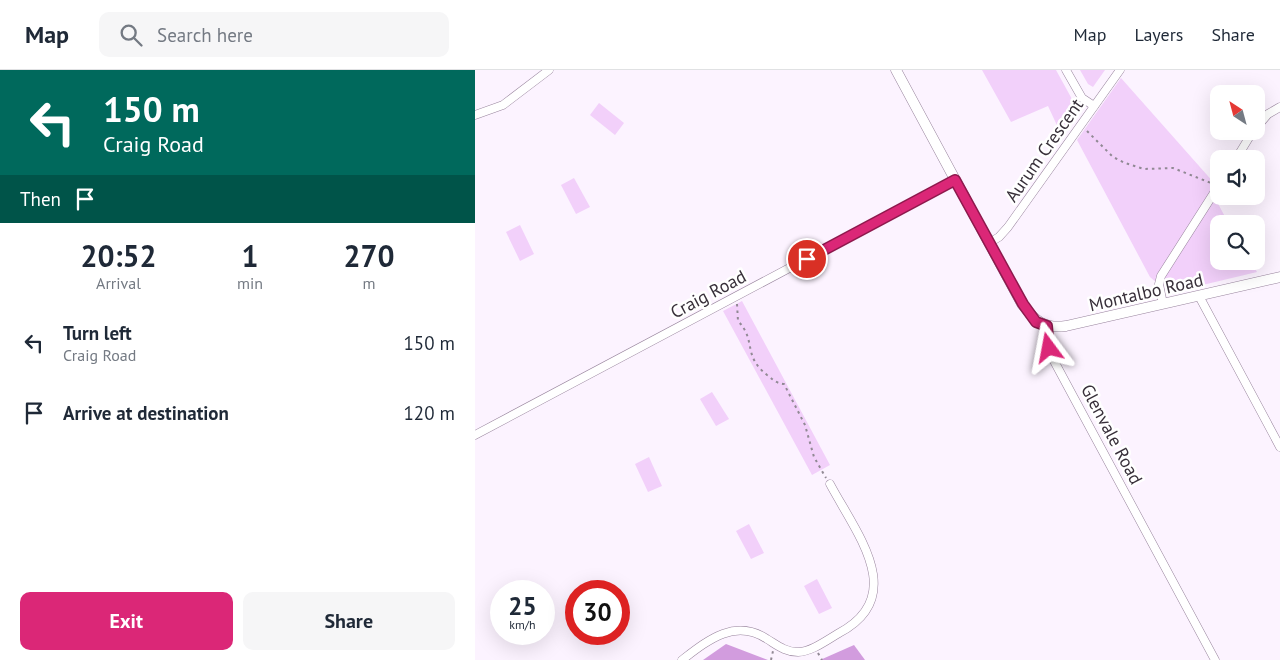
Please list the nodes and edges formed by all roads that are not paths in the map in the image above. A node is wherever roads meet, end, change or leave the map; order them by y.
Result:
1 (549, 70) edge
2 (896, 70) edge
3 (1066, 70) edge
4 (1120, 70) edge
5 (1094, 106) junction
6 (1280, 107) edge
7 (475, 115) edge
8 (1265, 118) edge
9 (955, 180) junction
10 (1210, 199) edge
11 (989, 242) junction
12 (1280, 277) edge
13 (1199, 296) junction
14 (1163, 304) junction
15 (1047, 326) junction
16 (475, 434) edge
17 (1280, 447) edge
18 (830, 484) road end
19 (682, 660) edge
20 (1215, 660) edge

1 - 7 street
2 - 9 street
3 - 5 street
4 - 5 street, Aurum Crescent
5 - 11 street, Aurum Crescent
6 - 8 street
9 - 11 street
9 - 16 street, Craig Road
10 - 14 street
11 - 15 street
12 - 13 street, Montalbo Road
13 - 14 street, Montalbo Road
13 - 17 street
14 - 15 street, Montalbo Road
15 - 20 street, Glenvale Road
18 - 19 street

